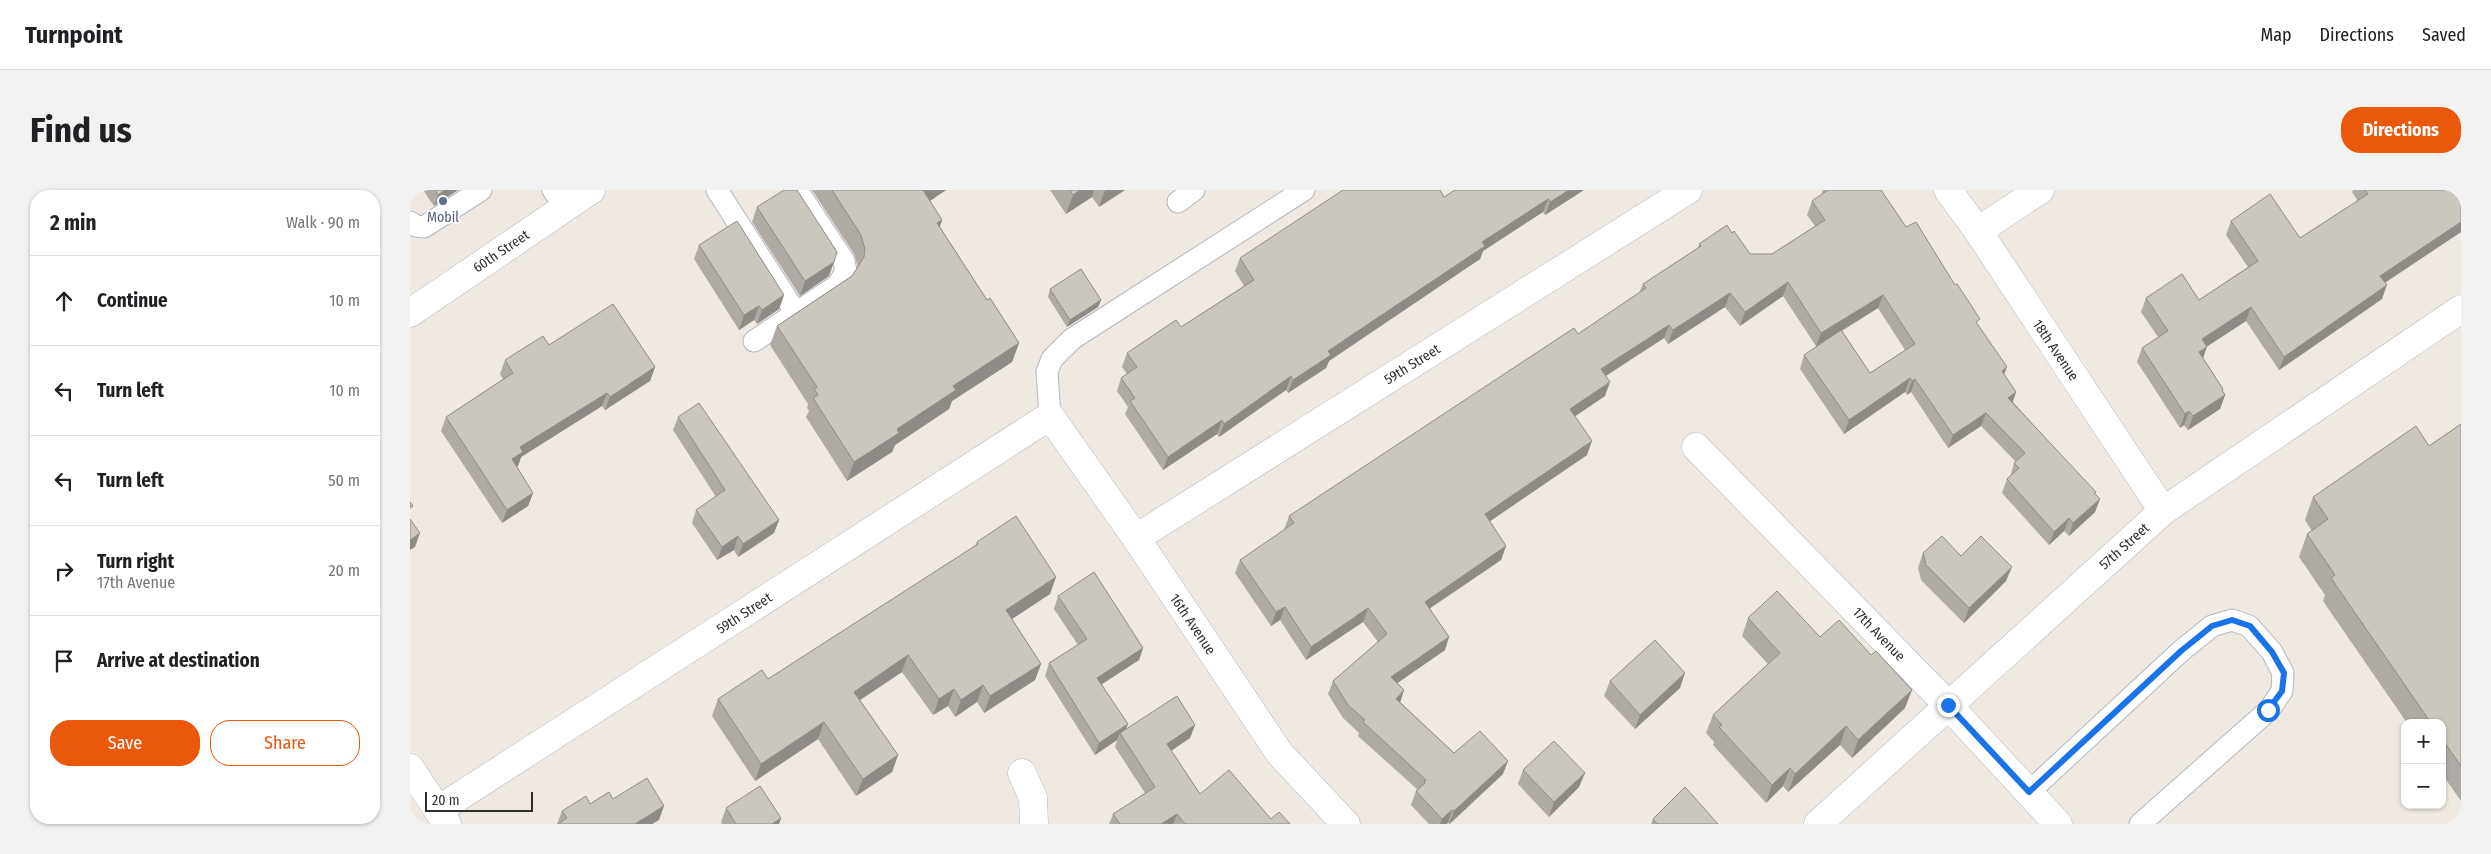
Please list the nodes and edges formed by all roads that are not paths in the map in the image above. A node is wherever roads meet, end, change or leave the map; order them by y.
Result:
1 (481, 190) edge
2 (591, 190) edge
3 (716, 190) edge
4 (797, 190) edge
5 (1304, 190) edge
6 (1688, 190) edge
7 (1948, 190) edge
8 (2040, 190) edge
9 (559, 199) edge
10 (410, 222) edge
11 (1978, 231) junction
12 (2461, 309) edge
13 (410, 313) edge
14 (796, 313) junction
15 (754, 341) dead end
16 (1050, 416) junction
17 (1696, 447) dead end
18 (2163, 511) junction
19 (1136, 538) junction
20 (1948, 705) junction
21 (410, 768) edge
22 (1022, 772) dead end
23 (2029, 792) junction
24 (442, 817) edge
25 (1034, 824) edge
26 (1346, 824) edge
27 (1818, 824) edge
28 (2058, 824) edge
29 (2140, 824) edge

1 - 10 lane
2 - 9 street, 60th Street
3 - 14 lane
4 - 14 lane
5 - 16 lane
6 - 19 street, 59th Street
7 - 11 street, 18th Avenue
8 - 11 street
9 - 13 street, 60th Street
11 - 18 street, 18th Avenue
12 - 18 street, 57th Street
14 - 15 lane
16 - 19 street, 16th Avenue
16 - 24 street, 59th Street
17 - 20 street, 17th Avenue
18 - 20 street, 57th Street
19 - 26 street, 16th Avenue
20 - 23 street, 17th Avenue
20 - 27 street, 57th Street
21 - 24 street
22 - 25 street
23 - 28 street, 17th Avenue
23 - 29 lane

